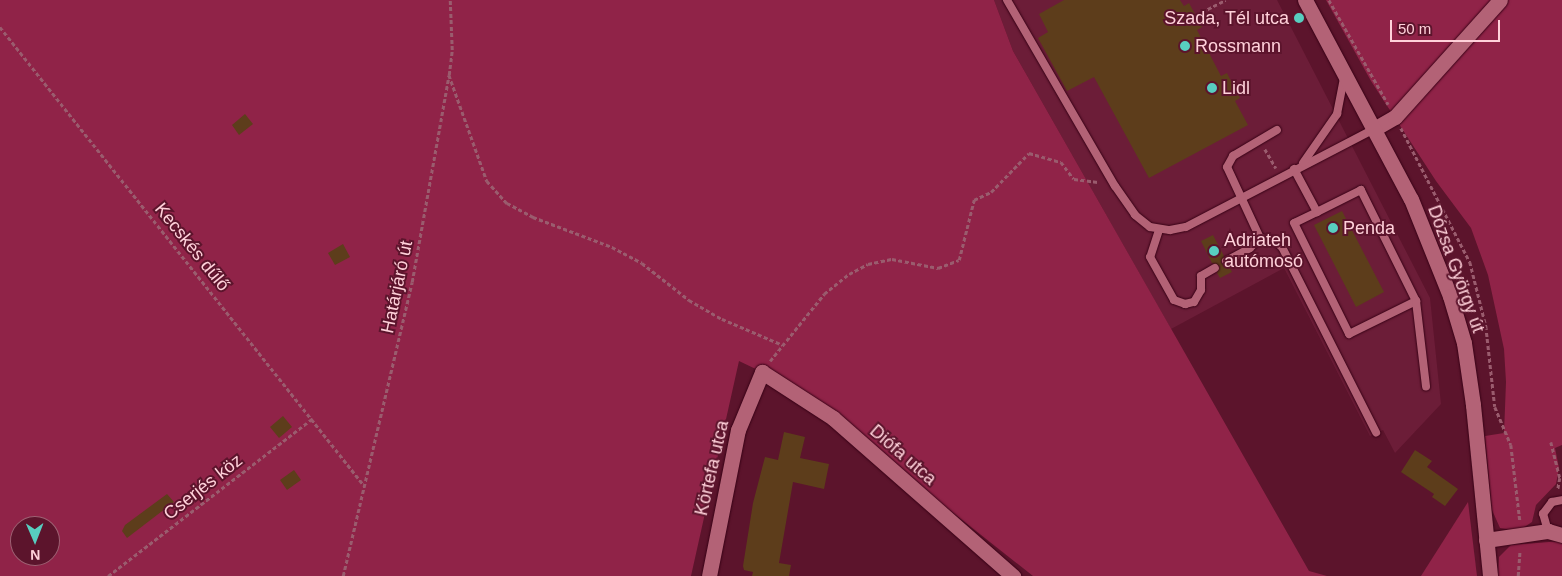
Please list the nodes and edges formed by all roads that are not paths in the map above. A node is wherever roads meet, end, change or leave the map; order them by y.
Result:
1 (1008, 0) edge
2 (1305, 0) edge
3 (1500, 0) edge
4 (1345, 75) junction
5 (1374, 129) junction
6 (1277, 130) dead end
7 (1302, 165) junction
8 (1294, 169) junction
9 (1240, 197) junction
10 (1317, 212) junction
11 (1159, 230) junction
12 (1260, 238) junction
13 (1226, 261) dead end
14 (1215, 268) dead end
15 (1416, 301) junction
16 (762, 372) joint
17 (1426, 386) dead end
18 (1376, 432) dead end
19 (1559, 500) edge
20 (1555, 533) edge
21 (1486, 540) junction
22 (709, 576) edge
23 (1013, 576) edge
24 (1490, 576) edge

1 - 11 lane
2 - 4 street, Dózsa György út
3 - 5 street
4 - 5 street, Dózsa György út
4 - 7 lane
5 - 7 lane
5 - 21 street, Dózsa György út
6 - 9 lane
7 - 8 lane
8 - 9 lane
8 - 10 lane
9 - 11 lane
9 - 12 lane
10 - 15 lane
10 - 15 lane
11 - 14 lane
12 - 13 lane
12 - 18 lane
15 - 17 lane
16 - 22 street, Körtefa utca
16 - 23 street, Diófa utca
19 - 20 lane
20 - 21 street
21 - 24 street, Dózsa György út

